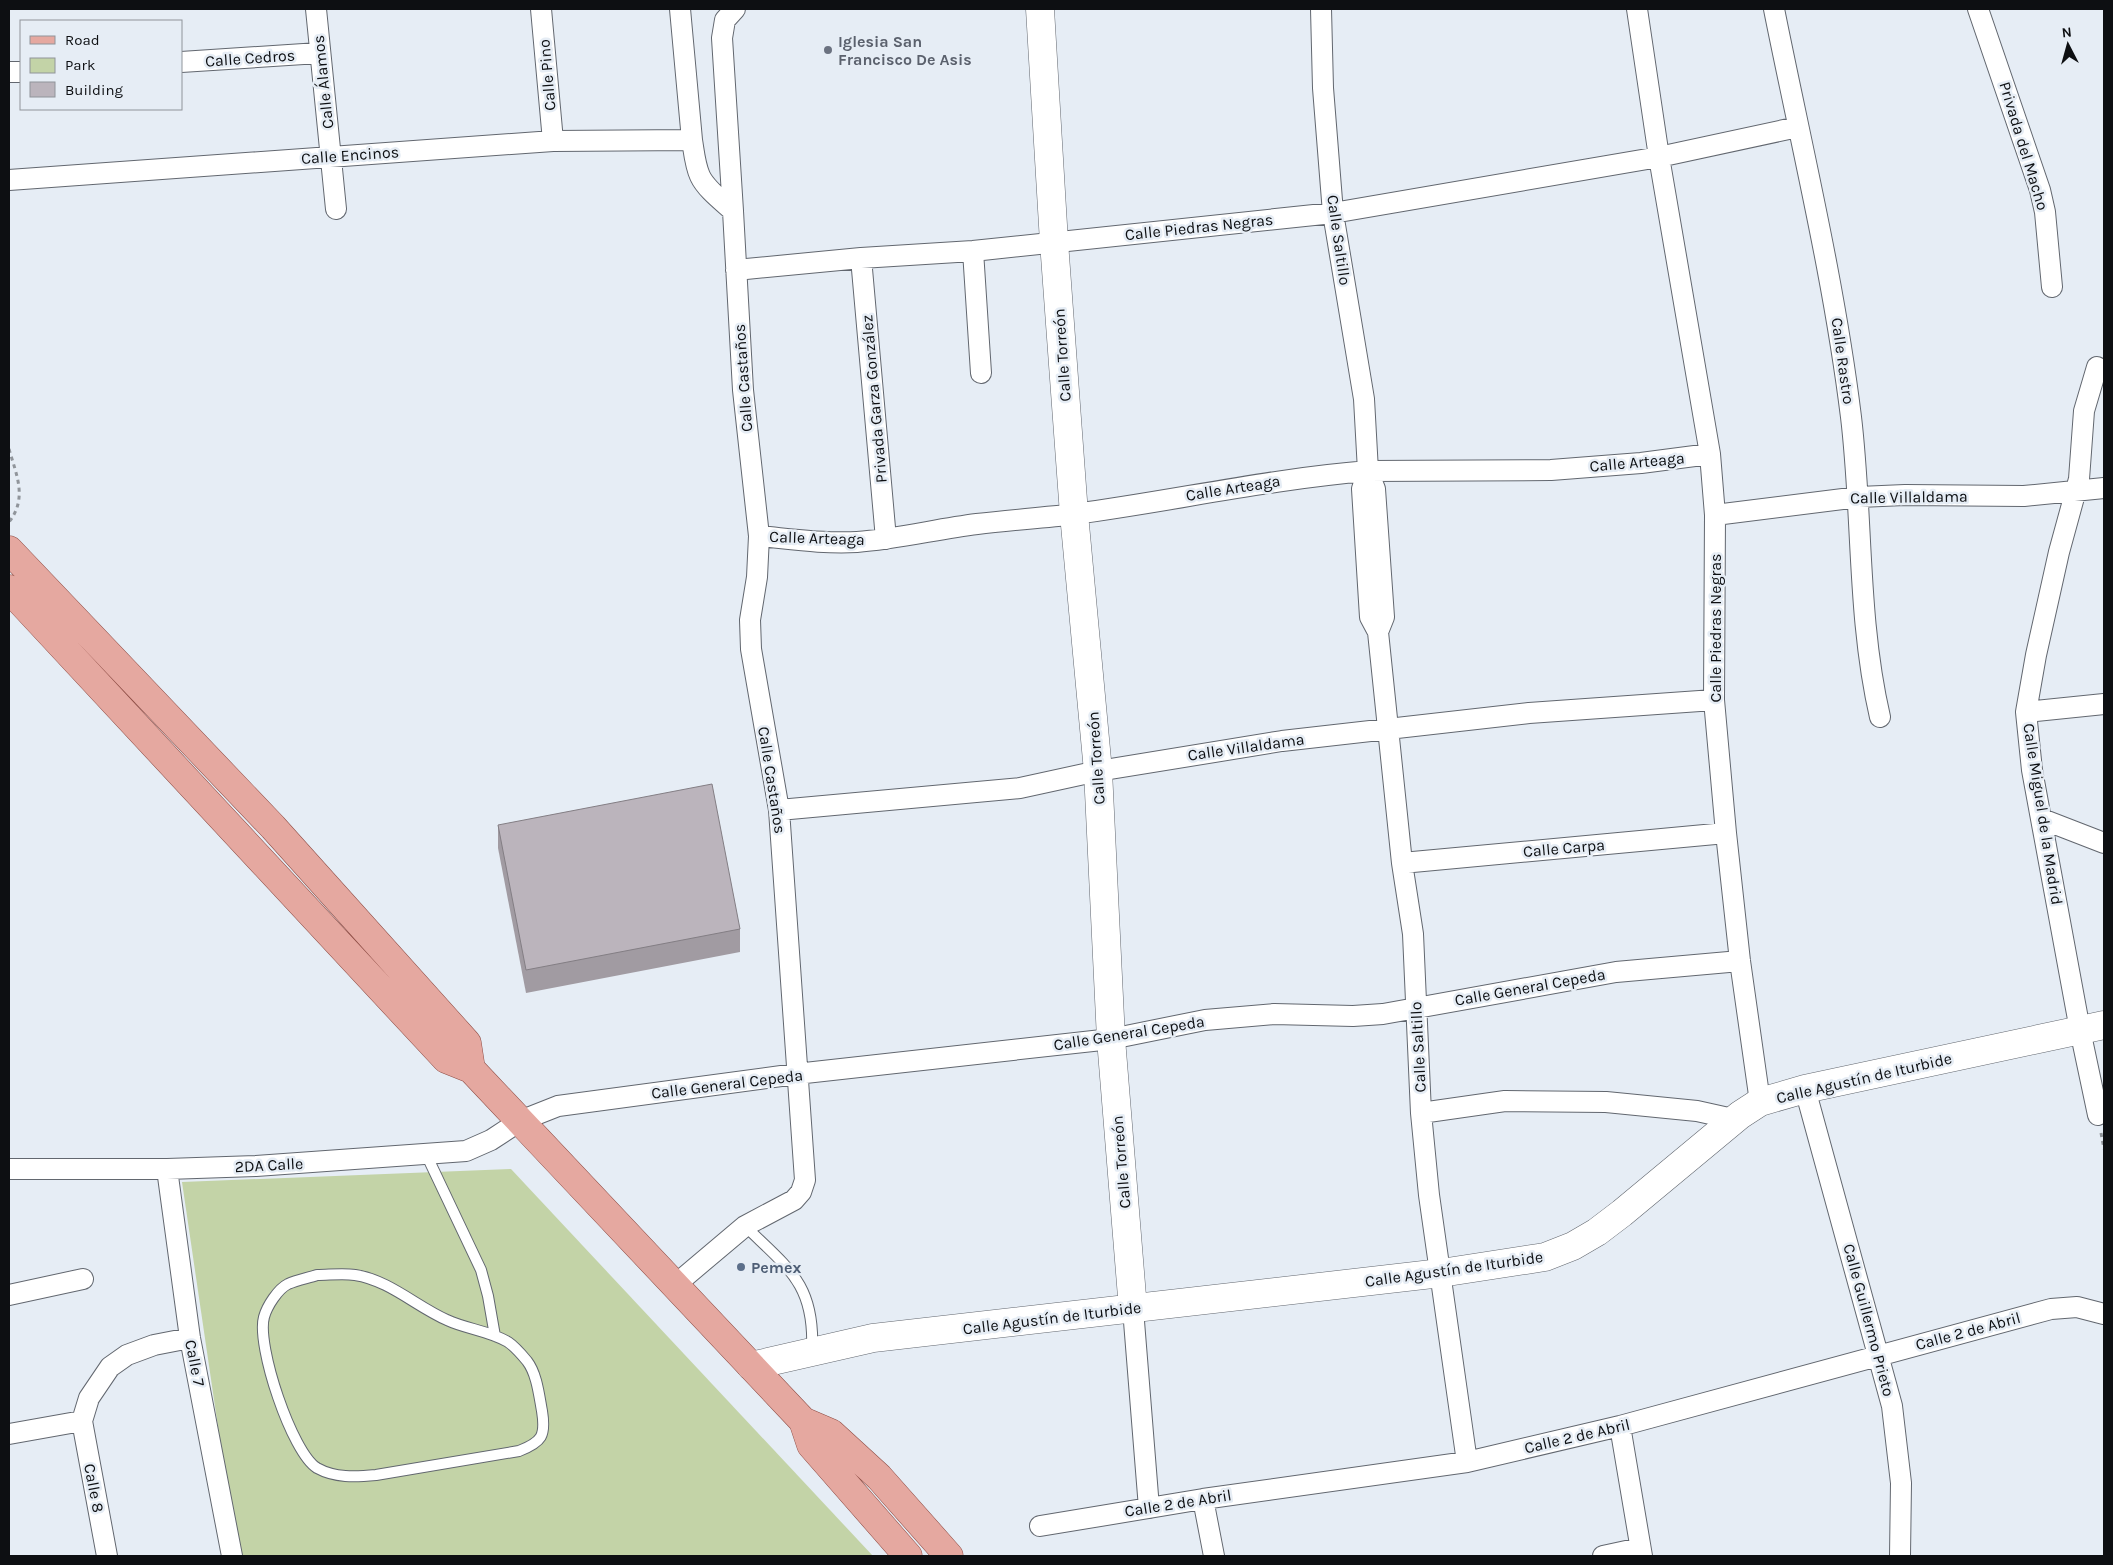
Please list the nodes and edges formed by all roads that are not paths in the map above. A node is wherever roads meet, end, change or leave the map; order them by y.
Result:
1 (316, 9) edge
2 (541, 9) edge
3 (680, 9) edge
4 (734, 9) edge
5 (1040, 9) edge
6 (1321, 9) edge
7 (1637, 9) edge
8 (1774, 9) edge
9 (1978, 9) edge
10 (319, 53) junction
11 (182, 62) edge
12 (1798, 127) junction
13 (692, 140) junction
14 (553, 141) junction
15 (332, 156) junction
16 (1659, 156) junction
17 (9, 180) edge
18 (336, 209) dead end
19 (733, 210) junction
20 (1333, 213) junction
21 (1054, 242) junction
22 (973, 252) junction
23 (861, 258) junction
24 (736, 270) junction
25 (2052, 287) dead end
26 (2096, 368) dead end
27 (981, 373) dead end
28 (1710, 454) junction
29 (1368, 471) junction
30 (2104, 488) edge
31 (2074, 492) junction
32 (1859, 497) junction
33 (1074, 514) junction
34 (1715, 515) junction
35 (759, 536) junction
36 (886, 539) junction
37 (9, 550) edge
38 (9, 589) edge
39 (1714, 700) junction
40 (2104, 704) edge
41 (2026, 712) junction
42 (1880, 717) dead end
43 (1387, 730) junction
44 (1098, 771) junction
45 (779, 810) junction
46 (2042, 819) junction
47 (1726, 833) junction
48 (2104, 843) edge
49 (1402, 863) junction
50 (1740, 962) junction
51 (1416, 1006) junction
52 (2092, 1027) edge
53 (1111, 1039) junction
54 (471, 1069) junction
55 (796, 1074) junction
56 (1805, 1089) junction
57 (1760, 1102) junction
58 (1421, 1113) junction
59 (2098, 1115) dead end
60 (1733, 1119) junction
61 (520, 1121) junction
62 (426, 1154) junction
63 (9, 1169) edge
64 (167, 1169) junction
65 (745, 1226) junction
66 (1441, 1273) junction
67 (83, 1279) dead end
68 (674, 1285) junction
69 (9, 1295) edge
70 (1133, 1308) junction
71 (2104, 1314) edge
72 (495, 1336) junction
73 (190, 1338) junction
74 (812, 1351) junction
75 (1880, 1356) junction
76 (751, 1366) junction
77 (82, 1421) junction
78 (803, 1421) junction
79 (1620, 1426) junction
80 (9, 1434) edge
81 (1467, 1462) junction
82 (1203, 1499) junction
83 (1148, 1508) junction
84 (1040, 1526) dead end
85 (1641, 1552) edge
86 (107, 1556) edge
87 (232, 1556) edge
88 (908, 1556) edge
89 (949, 1556) edge
90 (1214, 1556) edge
91 (1603, 1556) edge
92 (1900, 1556) edge

1 - 10 street, Calle Álamos
2 - 14 street, Calle Pino
3 - 13 street
4 - 19 street, Calle Castaños
5 - 21 main road, Calle Torreón
6 - 20 street, Calle Saltillo
7 - 16 street, Calle Piedras Negras
8 - 12 street, Calle Rastro
9 - 25 street, Privada del Macho
10 - 11 street, Calle Cedros
10 - 15 street, Calle Álamos
12 - 16 street, Calle Piedras Negras
12 - 32 street, Calle Rastro
13 - 14 street, Calle Encinos
13 - 19 street
14 - 15 street, Calle Encinos
15 - 17 street, Calle Encinos
15 - 18 street, Calle Álamos
16 - 20 street, Calle Piedras Negras
16 - 28 street, Calle Piedras Negras
19 - 24 street, Calle Castaños
20 - 21 street, Calle Piedras Negras
20 - 29 street, Calle Saltillo
21 - 22 street, Calle Piedras Negras
21 - 33 main road, Calle Torreón
22 - 23 street, Calle Piedras Negras
22 - 27 street
23 - 24 street, Calle Piedras Negras
23 - 36 street, Privada Garza González
24 - 35 street, Calle Castaños
26 - 31 street, Calle Miguel de la Madrid
28 - 29 street, Calle Arteaga
28 - 34 street, Calle Piedras Negras
29 - 33 street, Calle Arteaga
29 - 43 street, Calle Saltillo
30 - 31 street, Calle Villaldama
31 - 32 street, Calle Villaldama
31 - 41 street, Calle Miguel de la Madrid
32 - 34 street, Calle Villaldama
32 - 42 street, Calle Rastro
33 - 36 street, Calle Arteaga
33 - 44 main road, Calle Torreón
34 - 39 street, Calle Piedras Negras
35 - 36 street, Calle Arteaga
35 - 45 street, Calle Castaños
37 - 54 main road
38 - 54 main road
39 - 43 street, Calle Villaldama
39 - 47 street, Calle Piedras Negras
40 - 41 street
41 - 46 street, Calle Miguel de la Madrid
43 - 44 street, Calle Villaldama
43 - 49 street, Calle Saltillo
44 - 45 street, Calle Villaldama
44 - 53 main road, Calle Torreón
45 - 55 street, Calle Castaños
46 - 48 street
46 - 52 street, Calle Miguel de la Madrid
47 - 49 street, Calle Carpa
47 - 50 street, Calle Piedras Negras
49 - 51 street, Calle Saltillo
50 - 51 street, Calle General Cepeda
50 - 57 street, Calle Piedras Negras
51 - 53 street, Calle General Cepeda
51 - 58 street, Calle Saltillo
52 - 56 main road, Calle Agustín de Iturbide
52 - 59 street, Calle Miguel de la Madrid
53 - 55 street, Calle General Cepeda
53 - 70 main road, Calle Torreón
54 - 61 main road
55 - 61 street, Calle General Cepeda
55 - 65 street, Calle Castaños
56 - 57 main road, Calle Agustín de Iturbide
56 - 75 street, Calle Guillermo Prieto
57 - 60 main road, Calle Agustín de Iturbide
58 - 60 street
58 - 66 street, Calle Saltillo
60 - 66 main road, Calle Agustín de Iturbide
61 - 62 street, 2DA Calle
61 - 68 main road
62 - 64 street, 2DA Calle
62 - 72 lane
63 - 64 street, 2DA Calle
64 - 73 street, Calle 7
65 - 68 street, Calle Castaños
65 - 74 lane
66 - 70 main road, Calle Agustín de Iturbide
66 - 81 street, Calle Saltillo
67 - 69 street
68 - 76 main road
70 - 74 main road, Calle Agustín de Iturbide
70 - 83 street, Calle Torreón
71 - 75 street, Calle 2 de Abril
72 - 72 lane
73 - 77 street
73 - 87 street, Calle 7
74 - 76 main road, Calle Agustín de Iturbide
75 - 79 street, Calle 2 de Abril
75 - 92 street, Calle Guillermo Prieto
76 - 78 main road
77 - 80 street
77 - 86 street, Calle 8
78 - 88 main road
78 - 89 main road
79 - 81 street, Calle 2 de Abril
79 - 85 street
81 - 82 street, Calle 2 de Abril
82 - 83 street, Calle 2 de Abril
82 - 90 street
83 - 84 street, Calle 2 de Abril
85 - 91 street

